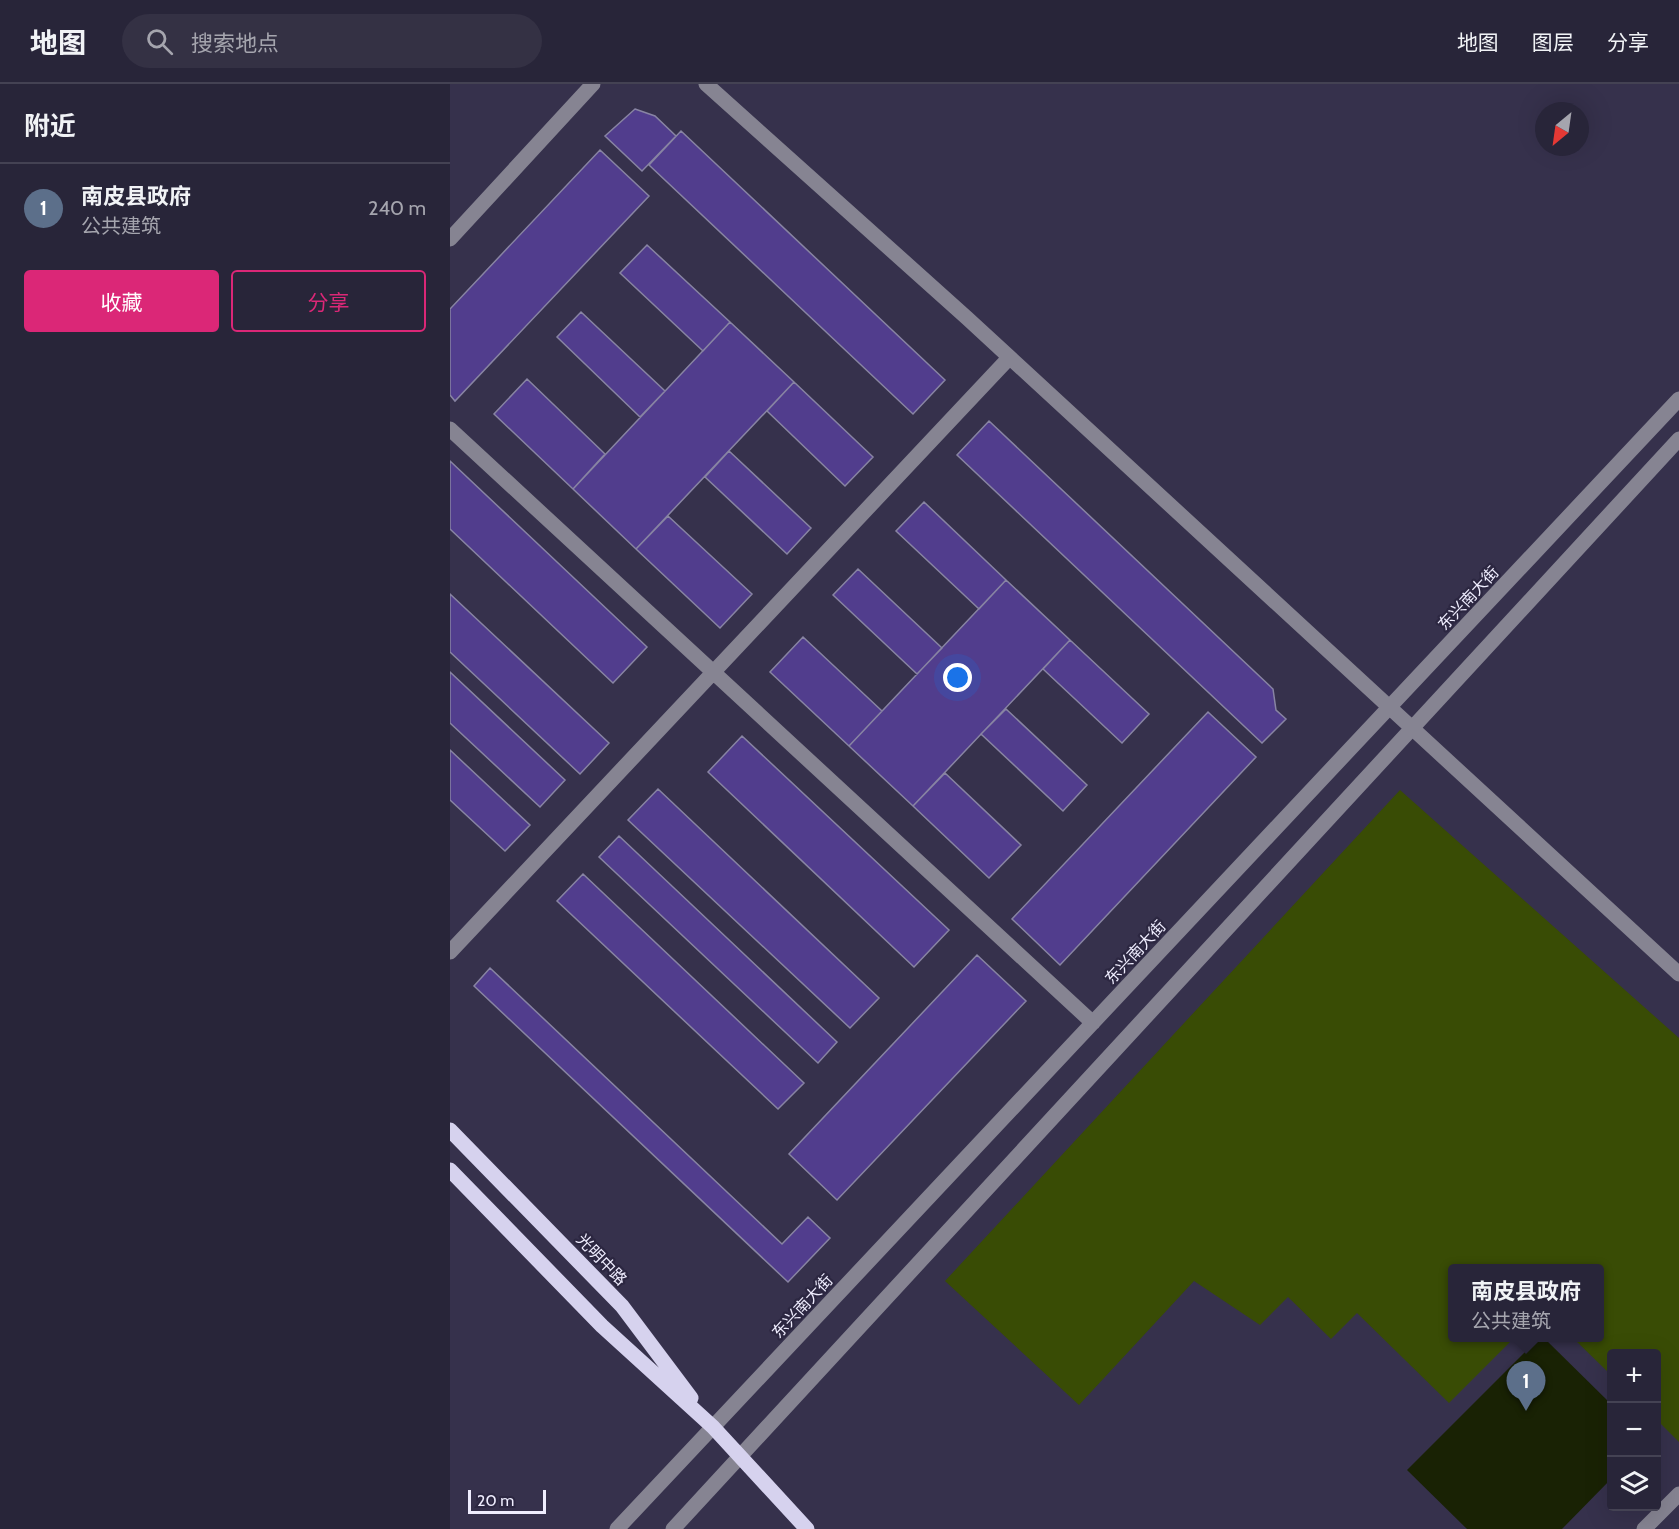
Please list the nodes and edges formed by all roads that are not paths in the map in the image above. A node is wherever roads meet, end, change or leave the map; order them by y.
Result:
1 (593, 84) edge
2 (706, 84) edge
3 (450, 239) edge
4 (1009, 358) junction
5 (1679, 399) edge
6 (450, 429) edge
7 (1679, 439) edge
8 (714, 672) junction
9 (1388, 709) junction
10 (1410, 729) junction
11 (450, 952) edge
12 (1679, 974) edge
13 (1094, 1023) junction
14 (450, 1130) edge
15 (450, 1170) edge
16 (713, 1427) junction
17 (740, 1457) junction
18 (1679, 1494) edge
19 (617, 1529) edge
20 (673, 1529) edge
21 (807, 1529) edge
22 (1644, 1529) edge

1 - 3 street
2 - 4 street
4 - 8 street
4 - 9 street
5 - 9 street, 东兴南大街
6 - 8 street
7 - 10 street
8 - 11 street
8 - 13 street
9 - 10 street
9 - 13 street, 东兴南大街
10 - 12 street
10 - 17 street
13 - 16 street, 东兴南大街
14 - 16 main road, 光明中路
15 - 16 main road, 光明中路
16 - 17 main road, 光明中路
16 - 19 street, 东兴南大街
17 - 20 street
17 - 21 main road, 光明中路
18 - 22 street

